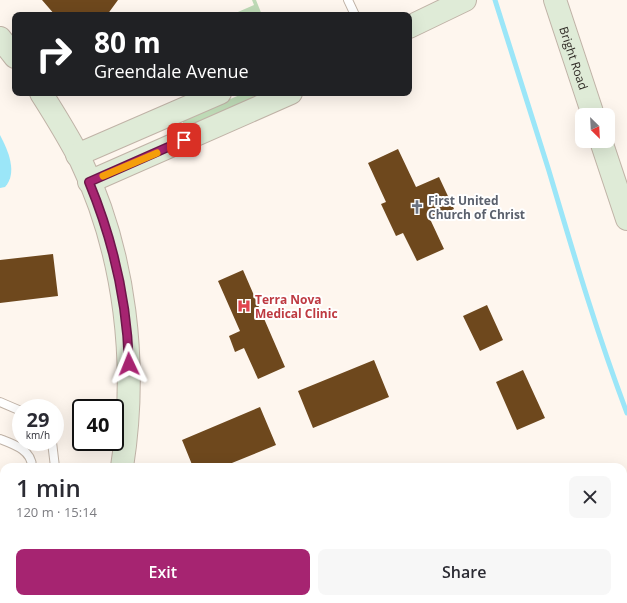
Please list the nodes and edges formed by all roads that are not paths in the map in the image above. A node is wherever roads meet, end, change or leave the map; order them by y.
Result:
1 (348, 0) edge
2 (466, 0) edge
3 (555, 0) edge
4 (354, 12) edge
5 (412, 26) edge
6 (0, 38) edge
7 (12, 53) edge
8 (43, 96) edge
9 (213, 96) edge
10 (284, 96) edge
11 (591, 108) edge
12 (603, 148) edge
13 (77, 155) junction
14 (89, 182) junction
15 (627, 219) edge
16 (0, 402) edge
17 (12, 407) edge
18 (0, 439) edge
19 (53, 451) edge
20 (32, 463) edge
21 (55, 463) edge
22 (123, 463) edge

1 - 4 lane
2 - 5 street
3 - 11 street, Bright Road
6 - 7 street
8 - 13 street
9 - 13 street
10 - 14 street
12 - 15 street
13 - 14 street
14 - 22 street
16 - 17 lane
18 - 20 lane
19 - 21 lane

